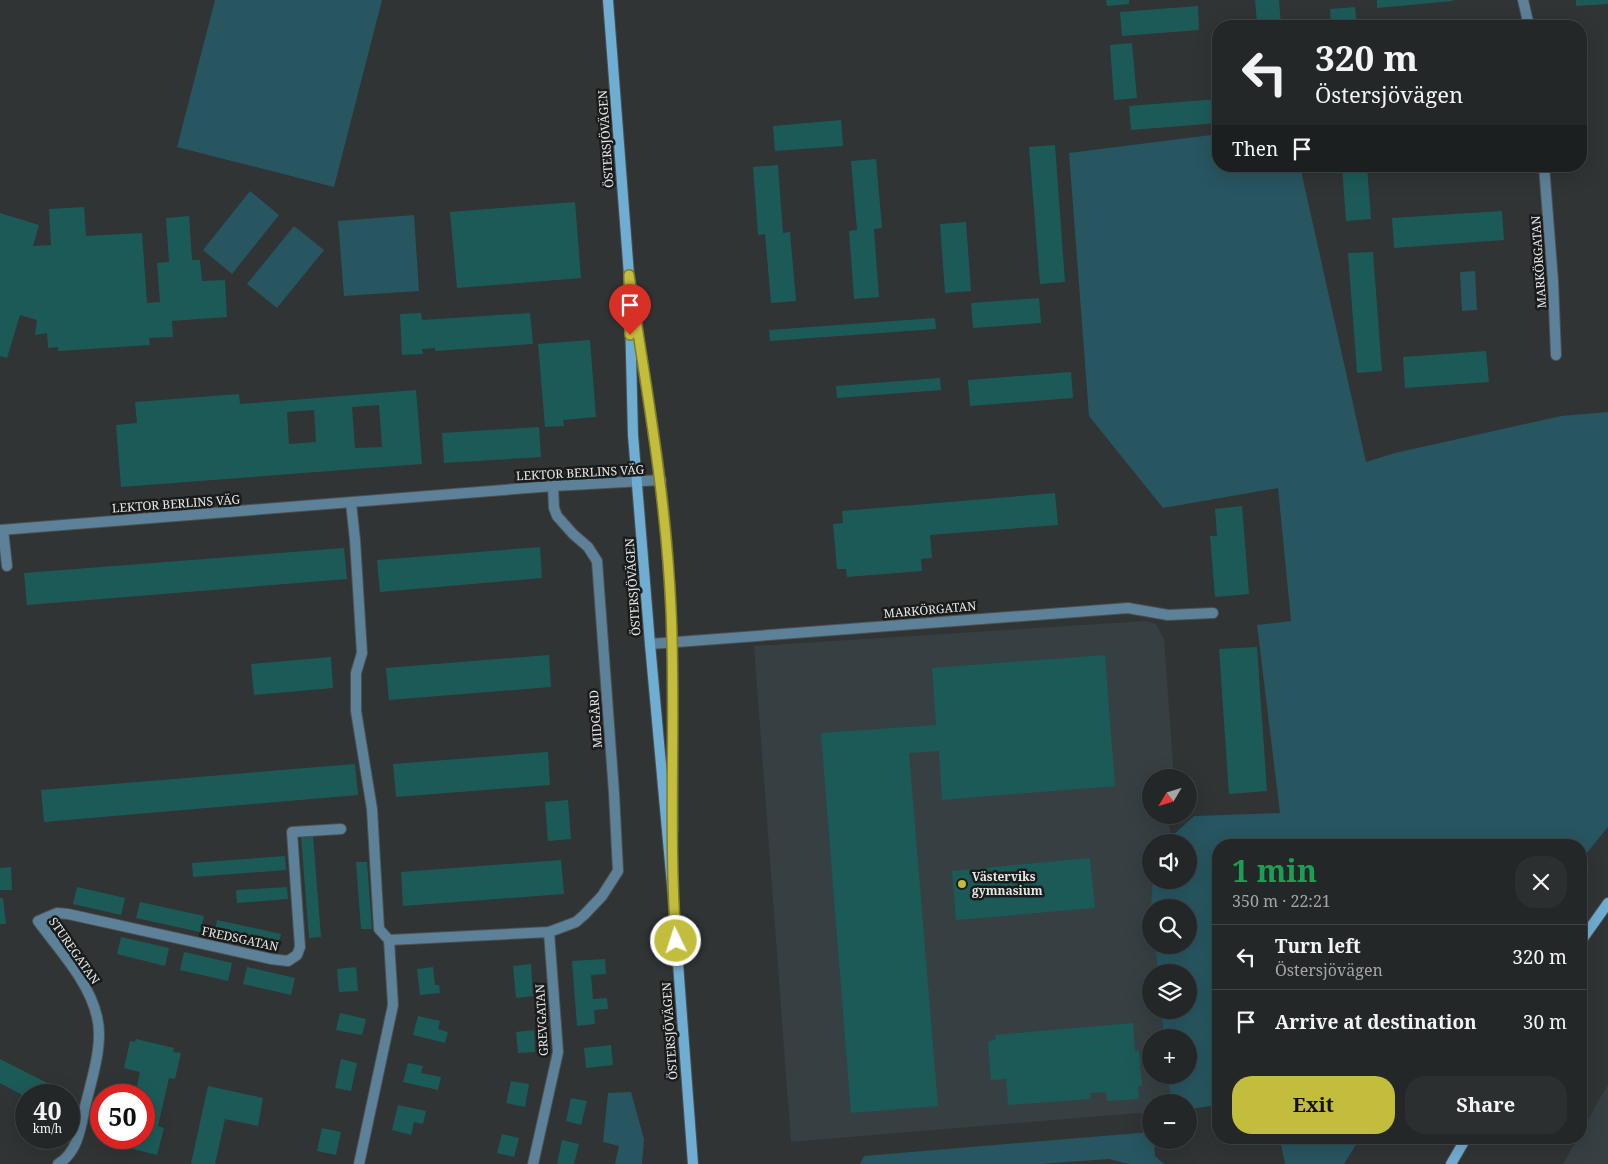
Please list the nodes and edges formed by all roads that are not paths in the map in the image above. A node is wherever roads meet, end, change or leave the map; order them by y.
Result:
1 (608, 0) edge
2 (1523, 0) edge
3 (1528, 20) edge
4 (1544, 172) edge
5 (629, 275) junction
6 (1556, 355) dead end
7 (661, 480) junction
8 (638, 482) junction
9 (553, 486) junction
10 (351, 503) junction
11 (2, 530) edge
12 (7, 566) dead end
13 (1213, 613) dead end
14 (672, 643) junction
15 (650, 644) junction
16 (341, 829) dead end
17 (673, 896) junction
18 (1608, 903) edge
19 (38, 921) joint
20 (549, 932) junction
21 (1587, 933) edge
22 (389, 940) junction
23 (1463, 1144) edge
24 (58, 1164) edge
25 (359, 1164) edge
26 (533, 1164) edge
27 (693, 1164) edge
28 (1451, 1164) edge

1 - 5 main road, ÖSTERSJÖVÄGEN
2 - 3 street
4 - 6 street, MARKÖRGATAN
5 - 7 main road, ÖSTERSJÖVÄGEN
5 - 8 main road, ÖSTERSJÖVÄGEN
7 - 8 street, LEKTOR BERLINS VÄG
7 - 14 main road, ÖSTERSJÖVÄGEN
8 - 9 street, LEKTOR BERLINS VÄG
8 - 15 main road, ÖSTERSJÖVÄGEN
9 - 10 street, LEKTOR BERLINS VÄG
9 - 20 street, MIDGÅRD
10 - 11 street, LEKTOR BERLINS VÄG
10 - 22 street
11 - 12 street, LEKTOR BERLINS VÄG
13 - 14 street, MARKÖRGATAN
14 - 15 street, MARKÖRGATAN
14 - 17 main road, ÖSTERSJÖVÄGEN
15 - 17 main road, ÖSTERSJÖVÄGEN
16 - 19 street, FREDSGATAN
17 - 27 main road, ÖSTERSJÖVÄGEN
18 - 21 main road
19 - 24 street, STUREGATAN
20 - 22 street
20 - 26 street, GREVGATAN
22 - 25 street
23 - 28 main road

